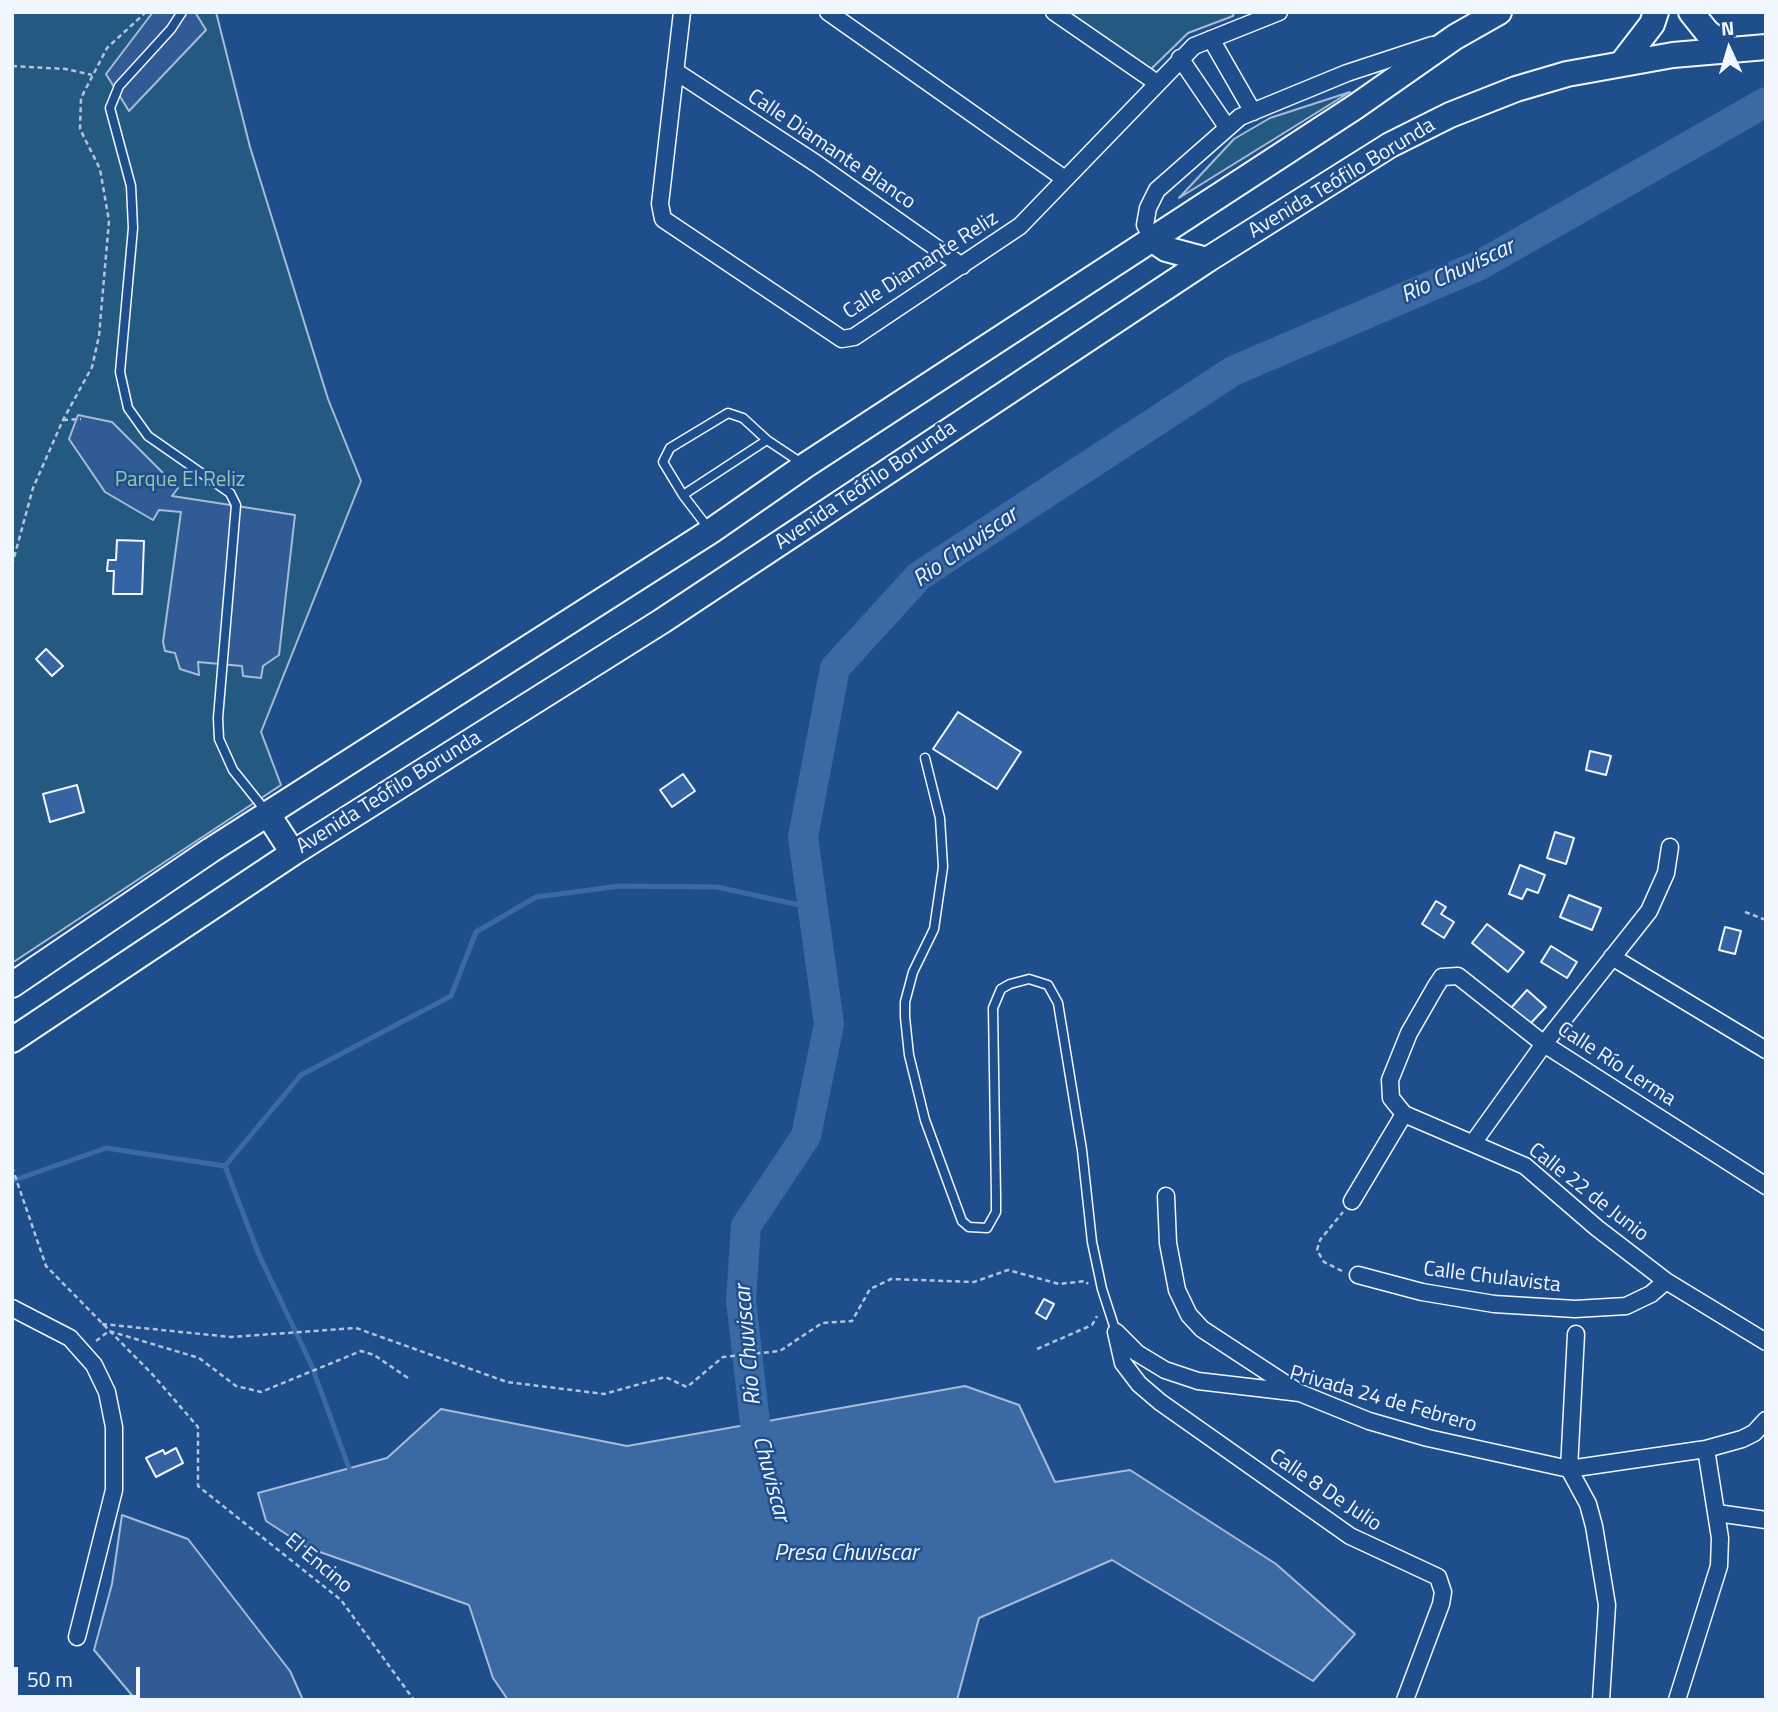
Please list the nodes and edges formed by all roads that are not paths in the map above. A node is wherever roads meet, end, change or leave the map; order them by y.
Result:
1 (182, 12) edge
2 (682, 12) edge
3 (828, 12) edge
4 (1054, 12) edge
5 (1279, 12) edge
6 (1499, 12) edge
7 (1656, 12) edge
8 (1692, 12) edge
9 (1455, 37) junction
10 (1211, 40) junction
11 (1766, 47) edge
12 (1728, 48) junction
13 (1180, 58) junction
14 (1622, 62) junction
15 (675, 71) junction
16 (1157, 83) junction
17 (1253, 112) junction
18 (1227, 127) junction
19 (1065, 179) junction
20 (1153, 240) junction
21 (1208, 260) junction
22 (962, 266) junction
23 (767, 440) junction
24 (806, 466) junction
25 (683, 495) junction
26 (711, 531) junction
27 (925, 758) dead end
28 (269, 816) junction
29 (1670, 847) dead end
30 (293, 853) junction
31 (1612, 957) junction
32 (12, 985) edge
33 (12, 1040) edge
34 (1544, 1045) junction
35 (1766, 1050) edge
36 (1404, 1114) junction
37 (1474, 1143) junction
38 (1766, 1186) edge
39 (1167, 1196) dead end
40 (1352, 1202) road end
41 (1358, 1275) road end
42 (1666, 1281) junction
43 (12, 1308) edge
44 (1116, 1332) junction
45 (1576, 1334) dead end
46 (1766, 1342) edge
47 (1300, 1393) junction
48 (1766, 1419) edge
49 (1706, 1449) junction
50 (1569, 1469) junction
51 (1717, 1513) junction
52 (1766, 1520) edge
53 (78, 1637) dead end
54 (1405, 1700) edge
55 (1601, 1700) edge
56 (1677, 1700) edge

1 - 28 lane
2 - 15 street, Calle Diamante Reliz
3 - 19 street
4 - 16 street
5 - 10 street, Calle Diamante Reliz
6 - 9 main road
7 - 14 main road
8 - 12 main road
9 - 17 street
9 - 20 main road
10 - 13 street, Calle Diamante Reliz
10 - 17 street
11 - 12 main road, Avenida Teófilo Borunda
12 - 14 main road, Avenida Teófilo Borunda
13 - 16 street, Calle Diamante Reliz
13 - 18 street
14 - 21 main road, Avenida Teófilo Borunda
15 - 22 street, Calle Diamante Blanco
15 - 22 street, Calle Diamante Reliz
16 - 19 street, Calle Diamante Reliz
17 - 18 street
18 - 20 street
19 - 22 street, Calle Diamante Reliz
20 - 21 main road
20 - 24 main road
21 - 30 main road, Avenida Teófilo Borunda
23 - 24 lane
23 - 25 lane
23 - 25 lane
24 - 26 main road
25 - 26 lane
26 - 28 main road
27 - 44 lane
28 - 30 main road
28 - 32 main road
29 - 31 street
30 - 33 main road, Avenida Teófilo Borunda
31 - 34 street
31 - 35 street
34 - 36 street, Calle Río Lerma
34 - 37 street
34 - 38 street, Calle Río Lerma
36 - 37 street, Calle 22 de Junio
36 - 40 street
37 - 42 street, Calle 22 de Junio
39 - 47 street
41 - 42 street, Calle Chulavista
42 - 46 street, Calle 22 de Junio
43 - 53 street
44 - 47 street, Privada 24 de Febrero
44 - 54 street, Calle 8 De Julio
45 - 50 street
47 - 50 street, Privada 24 de Febrero
48 - 49 street
49 - 50 street
49 - 51 street
50 - 55 street
51 - 52 street
51 - 56 street

